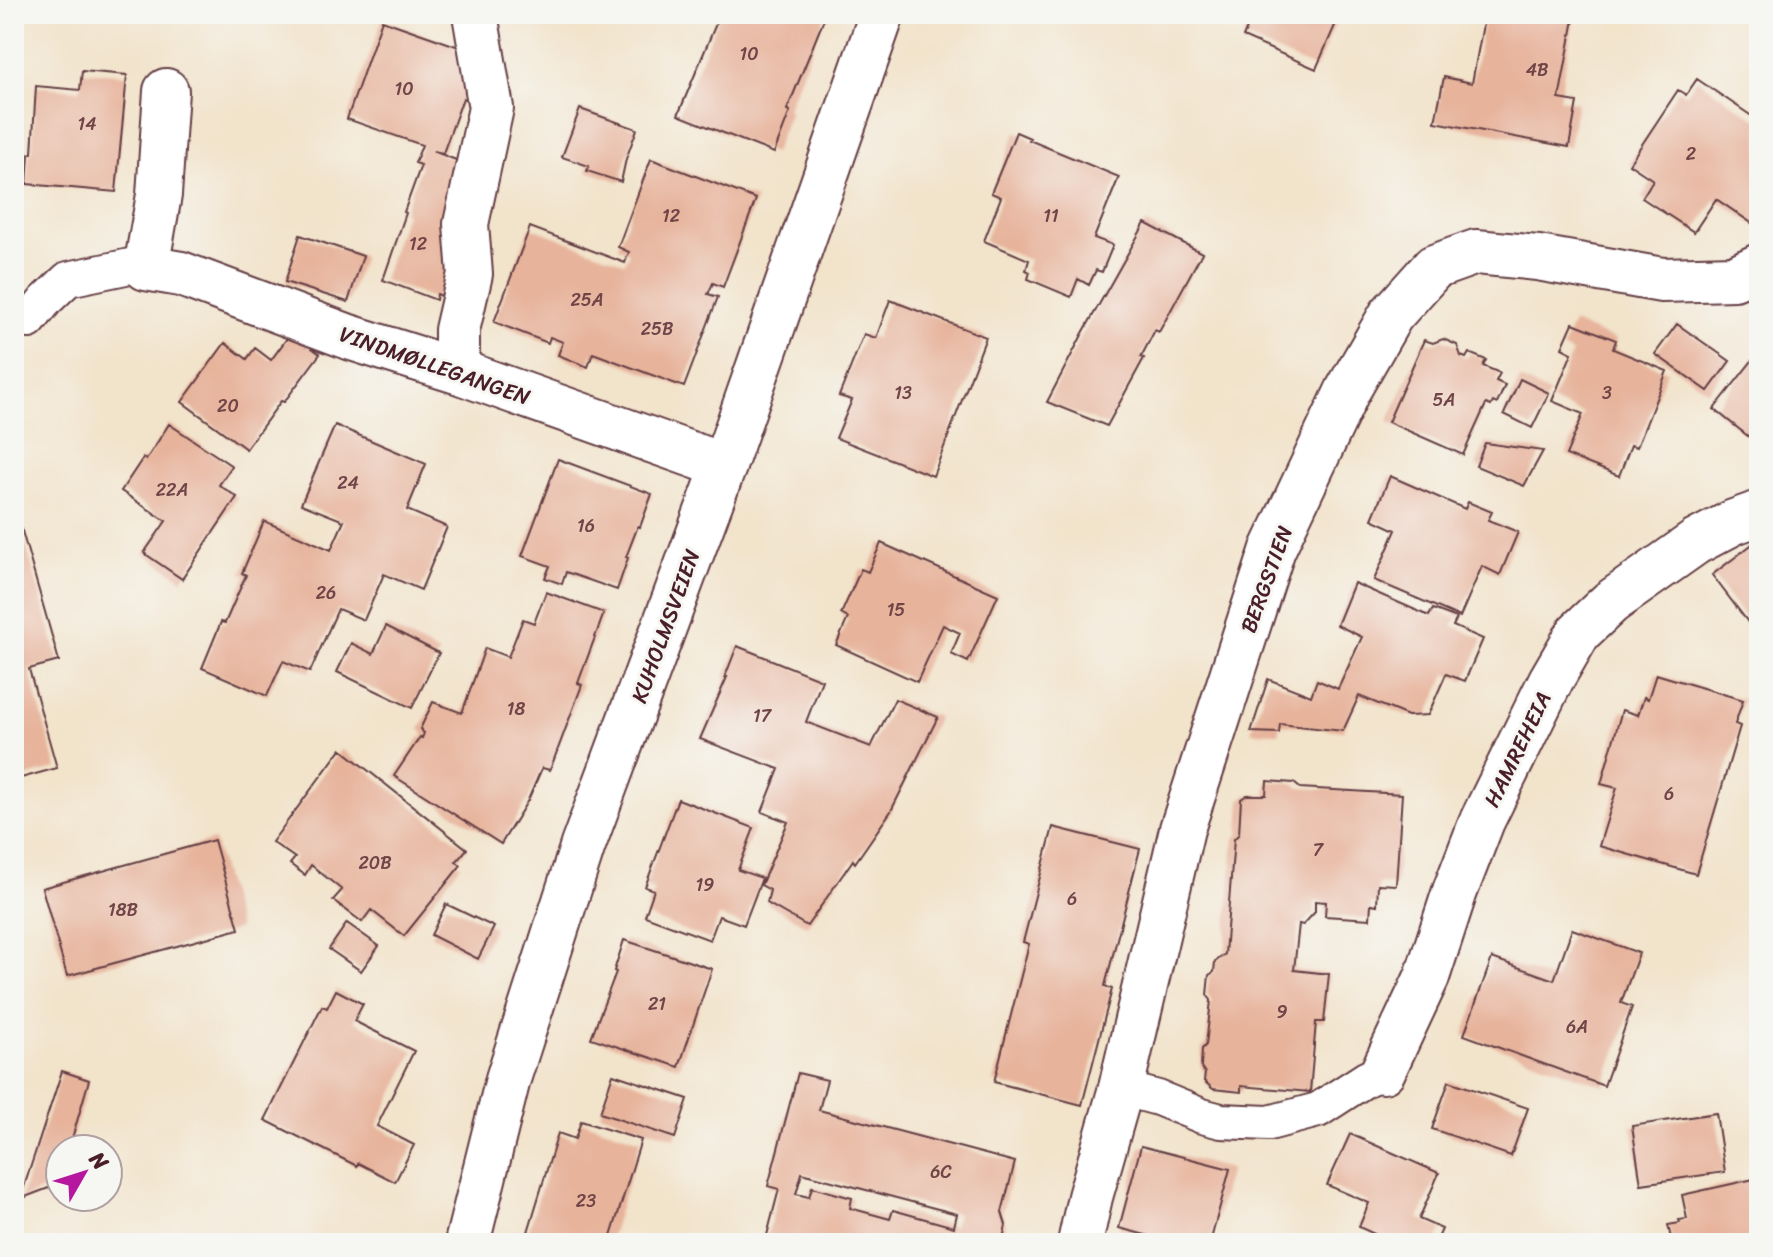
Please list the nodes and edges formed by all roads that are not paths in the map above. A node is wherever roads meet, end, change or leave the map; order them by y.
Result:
1 (475, 14) edge
2 (882, 14) edge
3 (166, 91) dead end
4 (1759, 266) edge
5 (146, 268) junction
6 (29, 321) dead end
7 (457, 371) junction
8 (724, 466) junction
9 (1759, 513) edge
10 (1383, 1071) joint
11 (1121, 1088) junction
12 (467, 1243) edge
13 (1080, 1243) edge

1 - 7 street
2 - 8 street, KUHOLMSVEIEN
3 - 5 street
4 - 11 street, BERGSTIEN
5 - 6 lane, VINDMØLLEGANGEN
5 - 7 street, VINDMØLLEGANGEN
7 - 8 street, VINDMØLLEGANGEN
8 - 12 street, KUHOLMSVEIEN
9 - 10 street, HAMREHEIA
10 - 11 lane
11 - 13 street, BERGSTIEN

